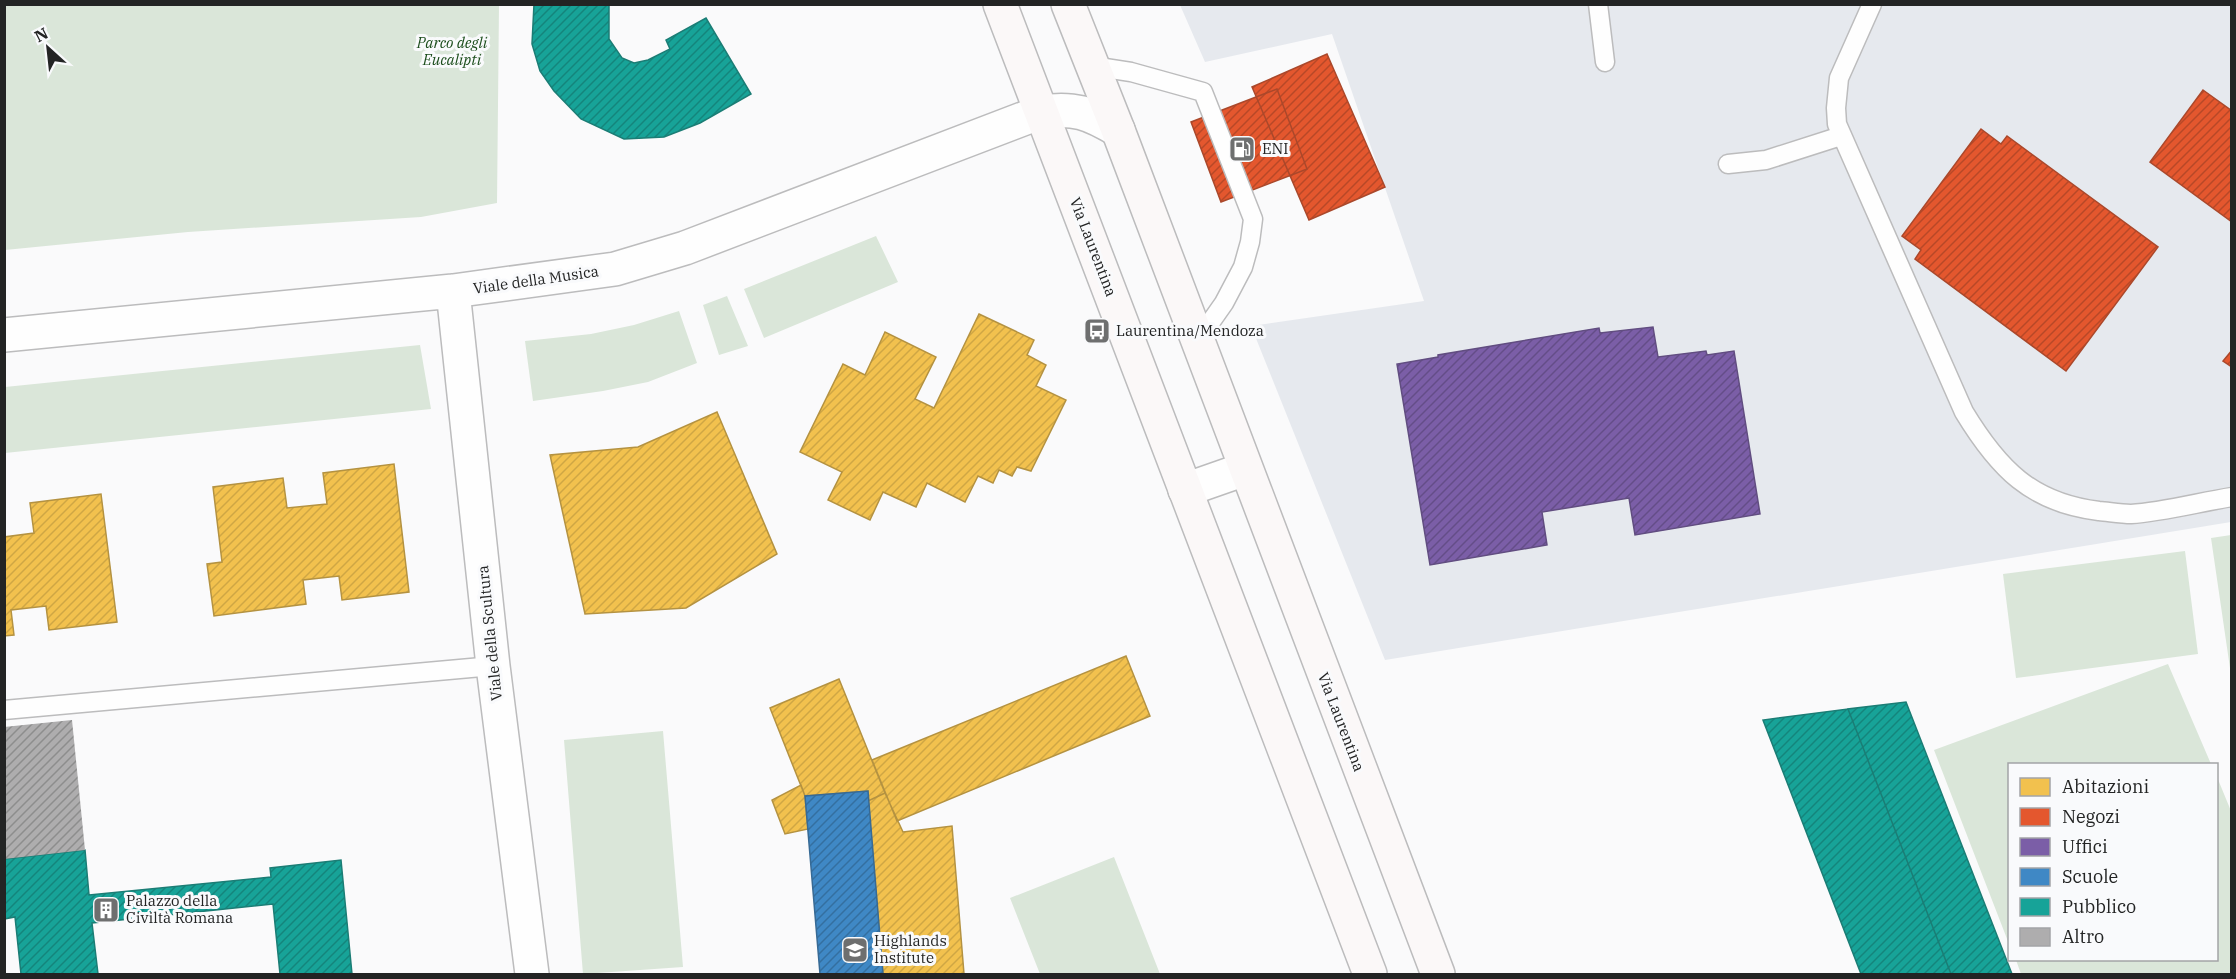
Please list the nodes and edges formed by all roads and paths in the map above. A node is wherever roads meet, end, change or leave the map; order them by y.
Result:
1 (1000, 4) edge
2 (1598, 4) edge
3 (1872, 4) edge
4 (1075, 6) edge
5 (1605, 62) dead end
6 (1092, 66) junction
7 (1041, 112) junction
8 (1118, 130) junction
9 (1841, 136) junction
10 (1728, 164) dead end
11 (453, 291) junction
12 (4, 335) edge
13 (1198, 340) junction
14 (1245, 469) junction
15 (1185, 490) junction
16 (2232, 497) edge
17 (493, 666) junction
18 (4, 710) edge
19 (532, 975) edge
20 (1370, 975) edge
21 (1438, 975) edge

1 - 7 main road, Via Laurentina
2 - 5 lane
3 - 9 lane
4 - 6 main road, Via Laurentina
6 - 8 main road, Via Laurentina
6 - 13 lane
7 - 8 street, Viale della Musica
7 - 11 street, Viale della Musica
7 - 15 main road, Via Laurentina
8 - 13 main road, Via Laurentina
9 - 10 lane
9 - 16 lane
11 - 12 street, Viale della Musica
11 - 17 street, Viale della Scultura
13 - 14 main road, Via Laurentina
14 - 15 street
14 - 21 main road, Via Laurentina
15 - 20 main road, Via Laurentina
17 - 18 lane
17 - 19 street, Viale della Scultura

